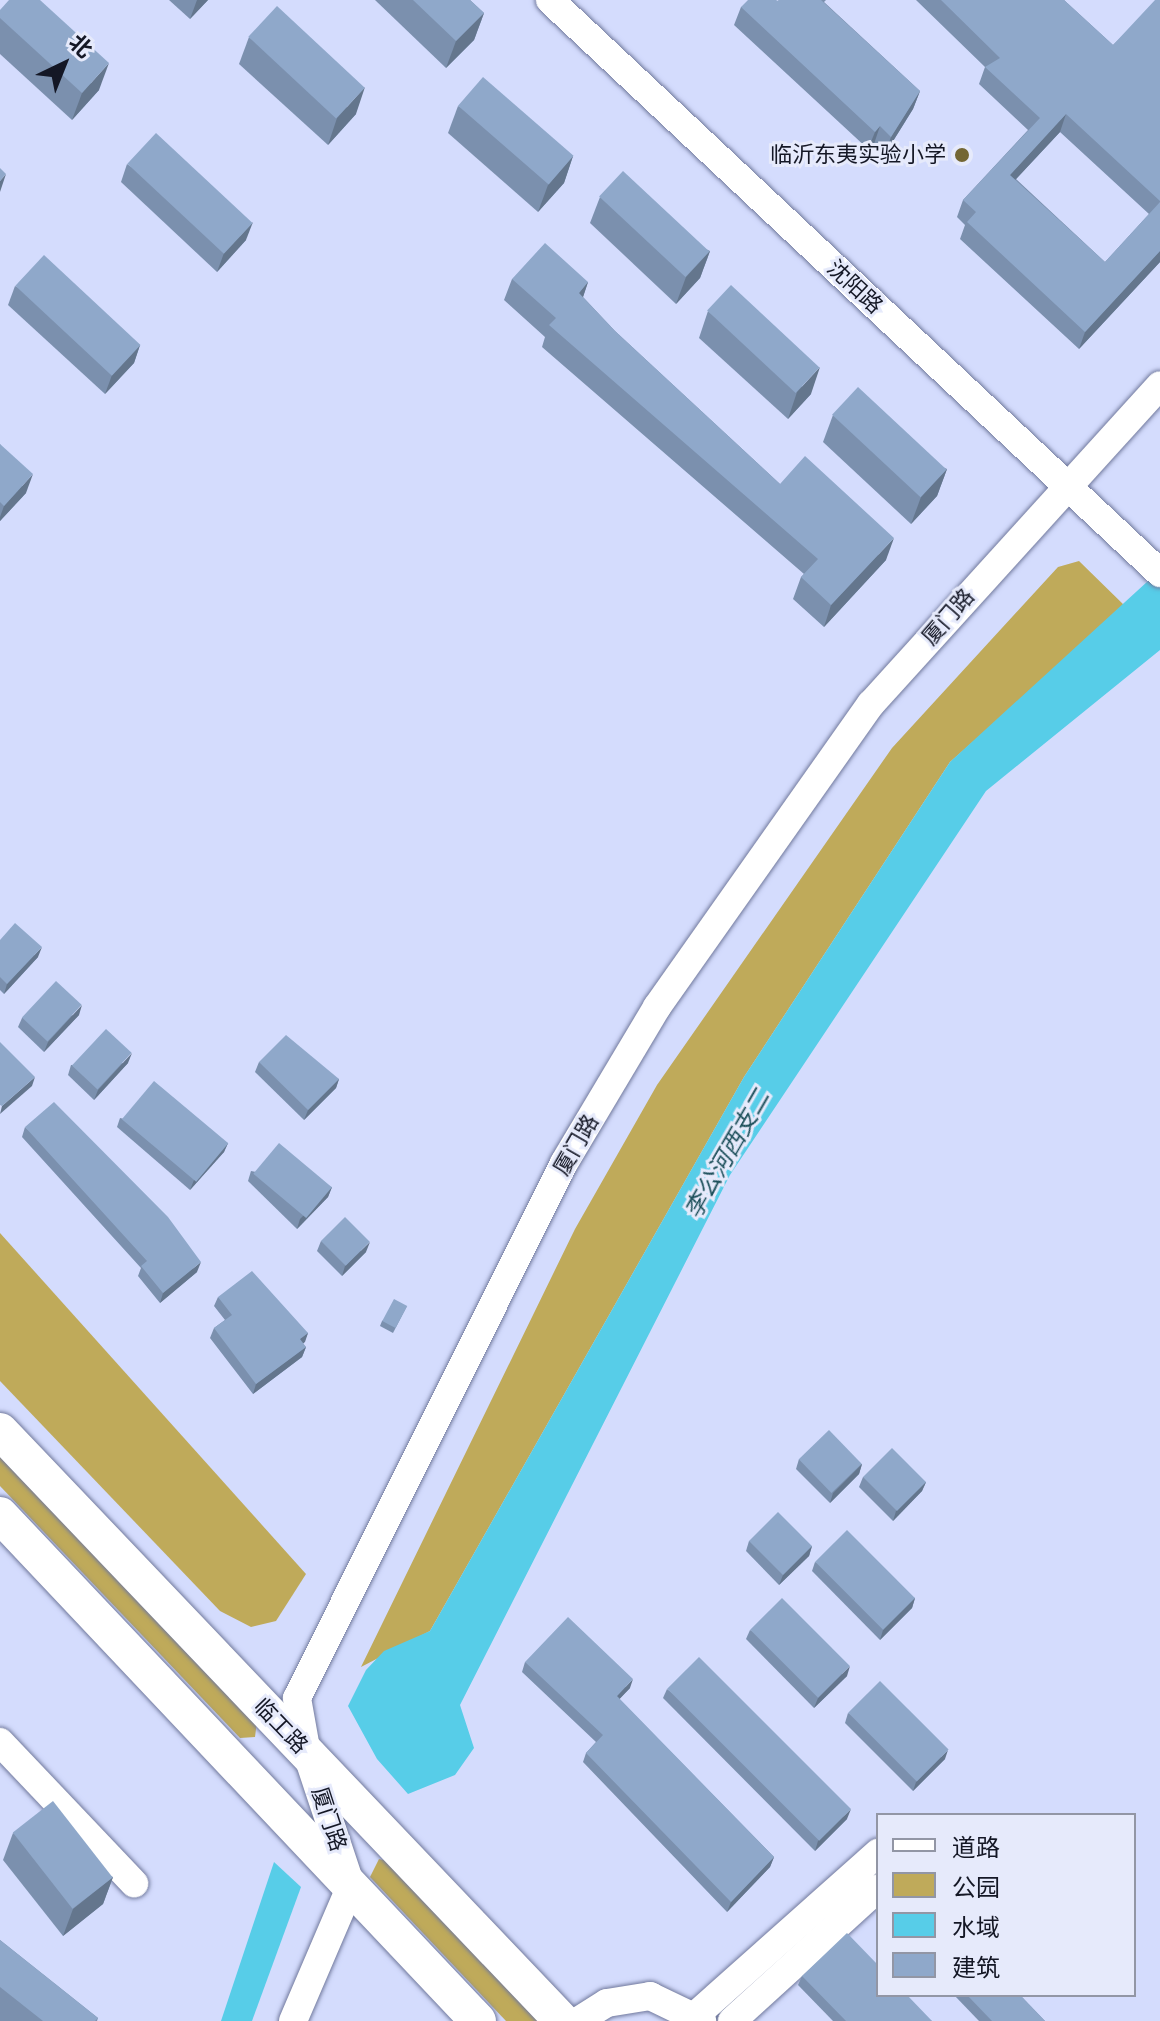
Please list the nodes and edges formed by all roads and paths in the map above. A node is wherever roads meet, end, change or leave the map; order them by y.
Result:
1 (550, 0) edge
2 (1160, 385) edge
3 (1065, 484) junction
4 (1154, 568) edge
5 (0, 1431) edge
6 (0, 1515) edge
7 (0, 1742) edge
8 (307, 1754) junction
9 (876, 1855) edge
10 (134, 1883) dead end
11 (351, 1886) junction
12 (876, 1890) edge
13 (699, 2018) edge
14 (293, 2021) edge
15 (478, 2021) edge
16 (562, 2021) edge
17 (578, 2021) edge
18 (732, 2021) edge

1 - 3 street, 沈阳路
2 - 3 street, 厦门路
3 - 4 street, 沈阳路
3 - 8 street, 厦门路
5 - 8 main road, 临工路
6 - 11 main road
7 - 10 street
8 - 11 street, 厦门路
8 - 16 main road, 临工路
9 - 13 street
11 - 14 street
11 - 15 main road
12 - 18 street
13 - 17 street

